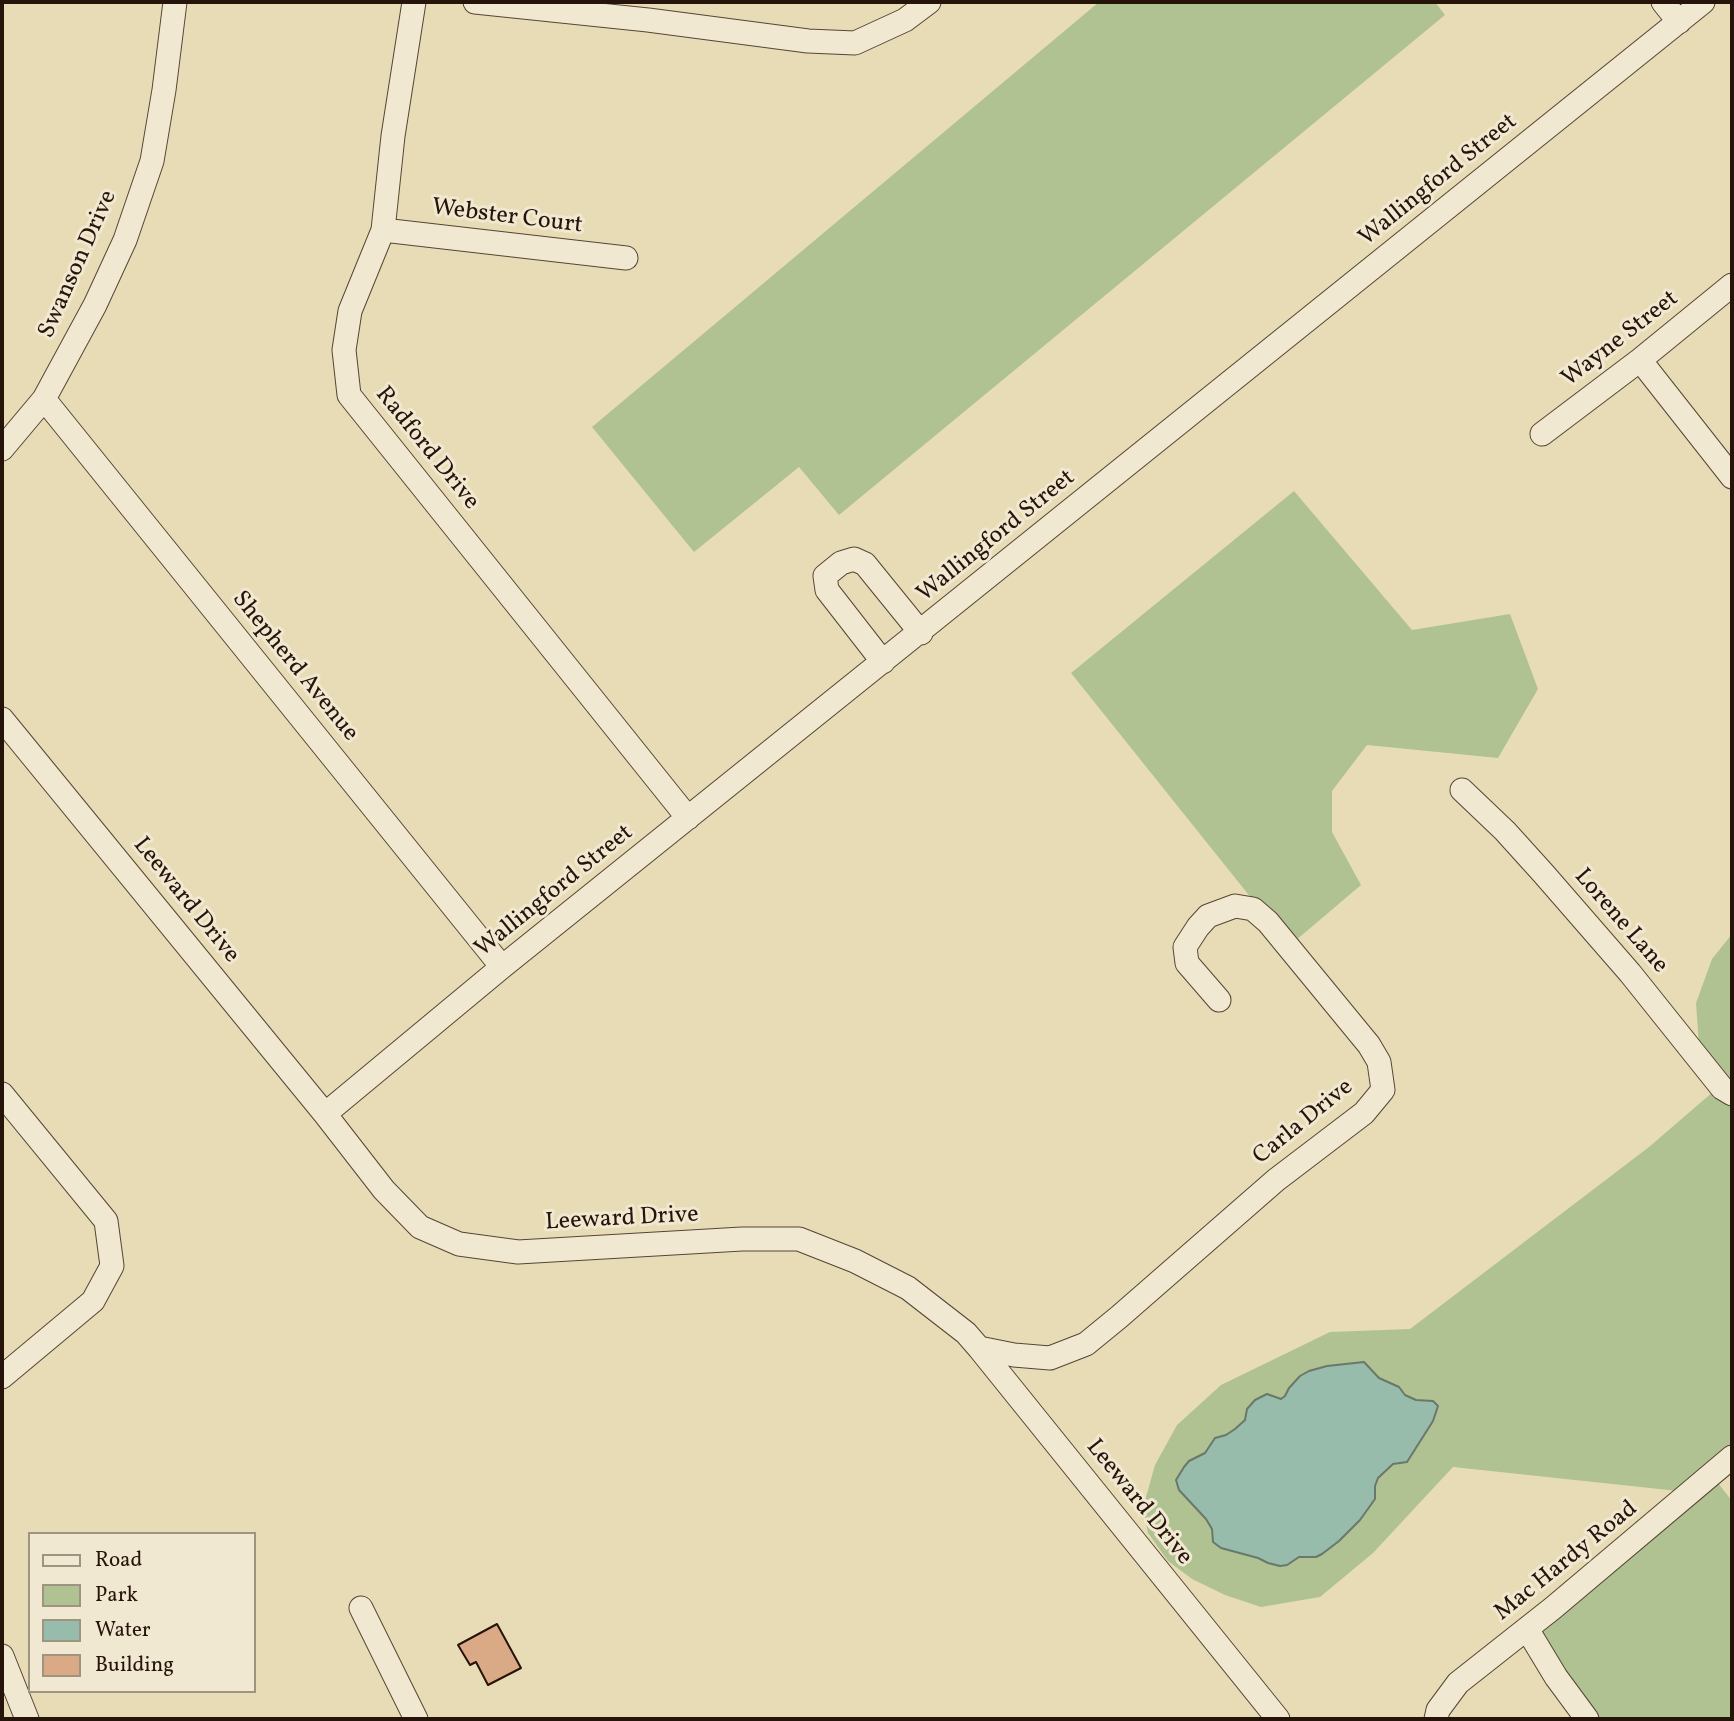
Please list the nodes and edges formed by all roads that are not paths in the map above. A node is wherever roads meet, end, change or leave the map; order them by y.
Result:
1 (175, 2) edge
2 (414, 2) edge
3 (475, 2) edge
4 (929, 2) edge
5 (1663, 2) edge
6 (1703, 2) edge
7 (649, 11) edge
8 (1679, 22) junction
9 (383, 229) junction
10 (626, 258) dead end
11 (1732, 285) edge
12 (1640, 360) junction
13 (44, 399) junction
14 (1542, 434) dead end
15 (2, 449) edge
16 (1732, 477) edge
17 (921, 633) junction
18 (883, 662) junction
19 (2, 719) edge
20 (1462, 790) dead end
21 (688, 818) junction
22 (502, 967) junction
23 (1219, 1000) dead end
24 (2, 1094) edge
25 (1732, 1094) edge
26 (325, 1114) junction
27 (979, 1348) junction
28 (2, 1377) edge
29 (1731, 1462) edge
30 (361, 1608) dead end
31 (1527, 1629) junction
32 (2, 1656) edge
33 (24, 1713) edge
34 (1437, 1715) edge
35 (413, 1718) edge
36 (1278, 1719) edge
37 (1587, 1719) edge

1 - 13 street, Swanson Drive
2 - 9 street, Radford Drive
3 - 7 street
4 - 7 street
5 - 8 street
6 - 8 street, Wallingford Street
8 - 17 street, Wallingford Street
9 - 10 street, Webster Court
9 - 21 street, Radford Drive
11 - 12 street, Wayne Street
12 - 14 street, Wayne Street
12 - 16 street
13 - 15 street, Swanson Drive
13 - 22 street, Shepherd Avenue
17 - 18 street, Wallingford Street
17 - 18 street
18 - 21 street, Wallingford Street
19 - 26 street, Leeward Drive
20 - 25 street, Lorene Lane
21 - 22 street, Wallingford Street
22 - 26 street, Wallingford Street
23 - 27 street, Carla Drive
24 - 28 street
26 - 27 street, Leeward Drive
27 - 36 street, Leeward Drive
29 - 31 street, Mac Hardy Road
30 - 35 street
31 - 34 street, Mac Hardy Road
31 - 37 street
32 - 33 street

